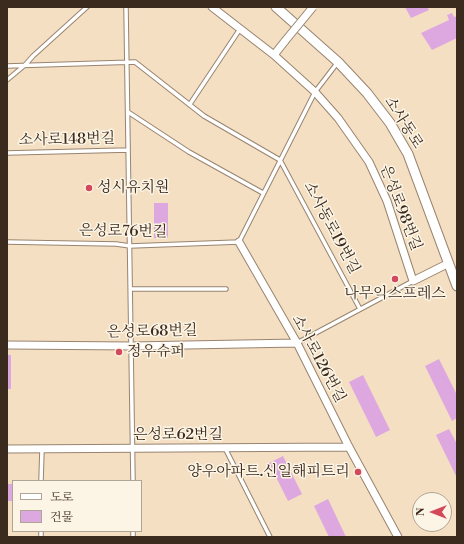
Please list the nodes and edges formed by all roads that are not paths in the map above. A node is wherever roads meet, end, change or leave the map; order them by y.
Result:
1 (87, 7) edge
2 (126, 7) edge
3 (212, 7) edge
4 (276, 7) edge
5 (313, 7) edge
6 (240, 29) junction
7 (274, 56) junction
8 (127, 62) junction
9 (338, 62) junction
10 (7, 66) edge
11 (25, 66) junction
12 (7, 80) edge
13 (315, 92) junction
14 (190, 104) junction
15 (128, 112) junction
16 (128, 150) junction
17 (7, 153) edge
18 (280, 160) junction
19 (264, 193) junction
20 (7, 242) edge
21 (239, 242) junction
22 (130, 246) junction
23 (449, 263) junction
24 (413, 281) junction
25 (457, 286) edge
26 (131, 289) junction
27 (226, 289) dead end
28 (360, 309) junction
29 (296, 343) junction
30 (7, 345) edge
31 (132, 346) junction
32 (349, 447) junction
33 (134, 448) junction
34 (226, 448) junction
35 (7, 449) edge
36 (42, 449) junction
37 (41, 480) edge
38 (133, 480) edge
39 (270, 537) edge
40 (398, 537) edge

1 - 11 lane
2 - 8 lane, 소사로148번길
3 - 6 street, 은성로98번길
4 - 9 street, 소사동로
5 - 7 street, bridge
6 - 7 street, 은성로98번길
6 - 14 lane
7 - 13 street, 은성로98번길
8 - 11 lane
8 - 14 lane
8 - 15 lane, 소사로148번길
9 - 13 lane
9 - 23 street, 소사동로
10 - 11 lane
11 - 12 lane
13 - 18 lane
13 - 24 street, 은성로98번길
14 - 18 lane
15 - 16 lane, 소사로148번길
15 - 19 lane
16 - 17 lane, 소사로148번길
16 - 22 lane, 소사로148번길
18 - 19 lane
18 - 28 lane, 소사동로19번길
19 - 21 lane
20 - 22 lane, 은성로76번길
21 - 22 lane, 은성로76번길
21 - 29 street, 소사로126번길
22 - 26 lane, 소사로148번길
23 - 24 street
23 - 25 street, 소사동로
24 - 28 lane
26 - 27 lane
26 - 31 lane, 소사로148번길
28 - 29 lane
29 - 31 street, 은성로68번길
29 - 32 street, 소사로126번길
30 - 31 street, 은성로68번길
31 - 33 lane, 소사로148번길
32 - 34 street, 은성로62번길
32 - 40 street, 소사로126번길
33 - 34 street, 은성로62번길
33 - 36 street, 은성로62번길
33 - 38 lane, 소사로148번길
34 - 39 lane
35 - 36 street, 은성로62번길
36 - 37 lane

